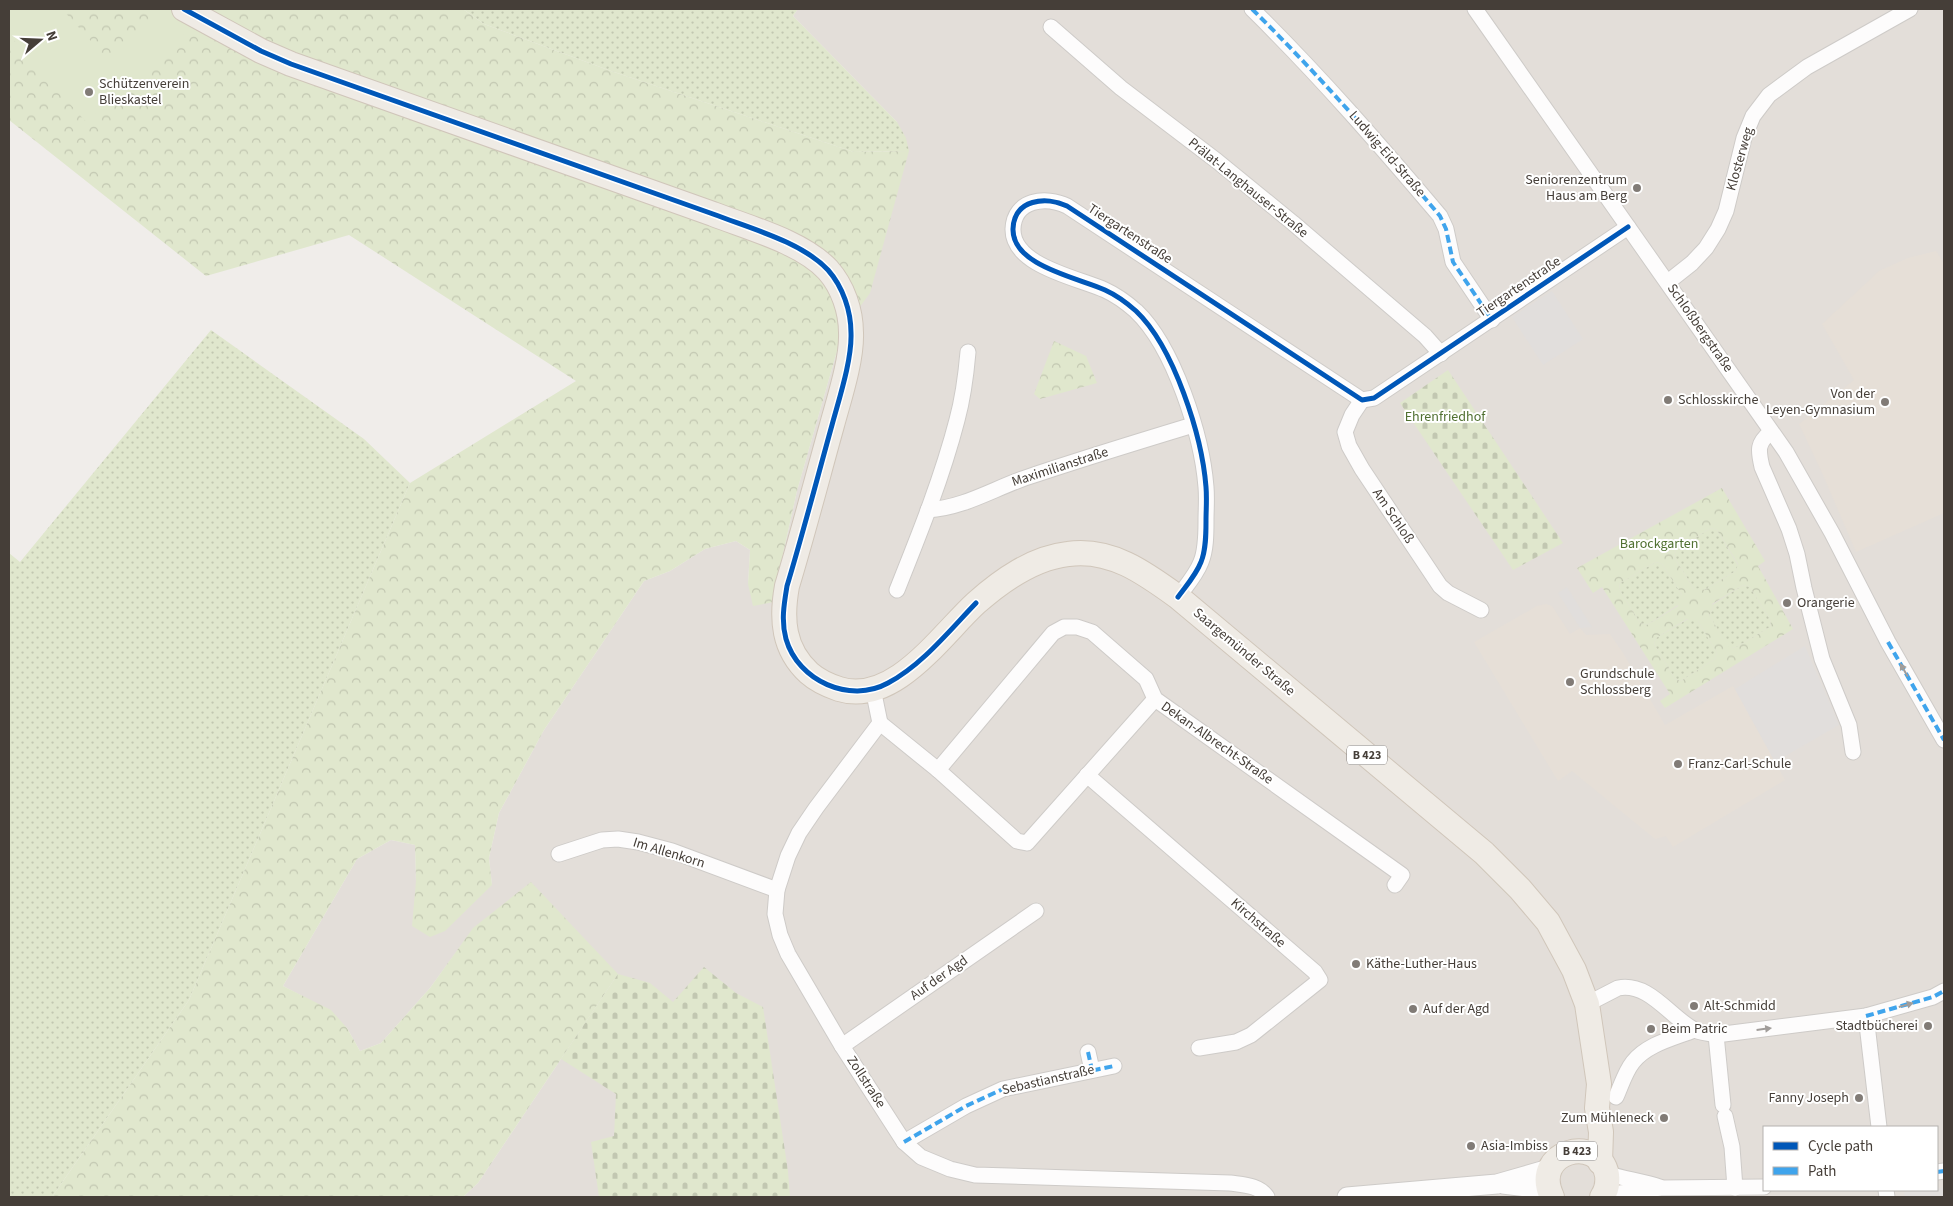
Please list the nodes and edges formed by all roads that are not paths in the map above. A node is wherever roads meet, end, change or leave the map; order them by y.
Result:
1 (184, 9) edge
2 (1252, 9) edge
3 (1475, 9) edge
4 (1910, 9) edge
5 (1051, 27) dead end
6 (1628, 227) junction
7 (1668, 282) junction
8 (1492, 320) junction
9 (968, 352) dead end
10 (1441, 354) junction
11 (1362, 400) junction
12 (1193, 425) junction
13 (1771, 432) junction
14 (928, 510) junction
15 (897, 590) dead end
16 (1178, 597) junction
17 (1482, 610) dead end
18 (874, 689) junction
19 (1155, 699) junction
20 (880, 723) junction
21 (1944, 740) edge
22 (1853, 752) dead end
23 (938, 770) junction
24 (1087, 775) junction
25 (559, 854) dead end
26 (1395, 885) dead end
27 (777, 890) junction
28 (1036, 911) dead end
29 (1944, 991) edge
30 (1587, 1004) junction
31 (1866, 1016) junction
32 (1694, 1030) junction
33 (1716, 1035) junction
34 (842, 1046) junction
35 (1199, 1048) dead end
36 (1088, 1052) dead end
37 (1114, 1066) dead end
38 (1092, 1070) junction
39 (1606, 1103) junction
40 (1879, 1126) edge
41 (904, 1142) junction
42 (1576, 1151) junction
43 (1603, 1182) edge
44 (1550, 1186) edge
45 (1763, 1187) edge
46 (1661, 1188) junction
47 (1734, 1188) junction
48 (1373, 1196) edge
49 (1267, 1197) edge
50 (1347, 1197) edge

1 - 18 main road, Saargemünder Straße / B 423
2 - 8 street, Ludwig-Eid-Straße
3 - 6 street, Schloßbergstraße
4 - 7 street, Klosterweg
5 - 10 street, Prälat-Langhauser-Straße
6 - 7 street, Schloßbergstraße
6 - 8 street, Tiergartenstraße
7 - 13 street, Schloßbergstraße
8 - 10 street, Tiergartenstraße
9 - 14 street
10 - 11 street, Tiergartenstraße
11 - 12 street, Tiergartenstraße
11 - 17 street, Am Schloß
12 - 14 street, Maximilianstraße
12 - 16 street, Tiergartenstraße
21 -> 13 street, Schloßbergstraße
13 - 22 street
14 - 15 street
16 - 18 main road, Saargemünder Straße / B 423
16 - 30 main road, Saargemünder Straße / B 423
18 - 20 street
19 - 23 street, Dekan-Albrecht-Straße
19 - 24 street
19 - 26 street, Dekan-Albrecht-Straße
20 - 23 street
20 - 27 street, Zollstraße
23 - 24 street
24 - 35 street, Kirchstraße
25 - 27 street, Im Allenkorn
27 - 34 street, Zollstraße
28 - 34 street, Auf der Agd
31 -> 29 street
30 - 32 street
30 - 39 main road, Saargemünder Straße / B 423
33 -> 31 street
31 - 40 street
32 - 33 street
32 - 39 street
33 - 47 street
34 - 41 street, Zollstraße
36 - 38 street
37 - 38 street, Sebastianstraße
38 - 41 street, Sebastianstraße
39 - 42 main road, Saargemünder Straße / B 423
39 - 43 main road, Saargemünder Straße / B 423
41 - 49 street, Zollstraße
42 - 43 main road, B 423
42 - 44 main road, B 423
43 - 46 street
43 - 46 street
44 - 48 street
45 - 47 street
46 - 47 street
48 - 50 street

